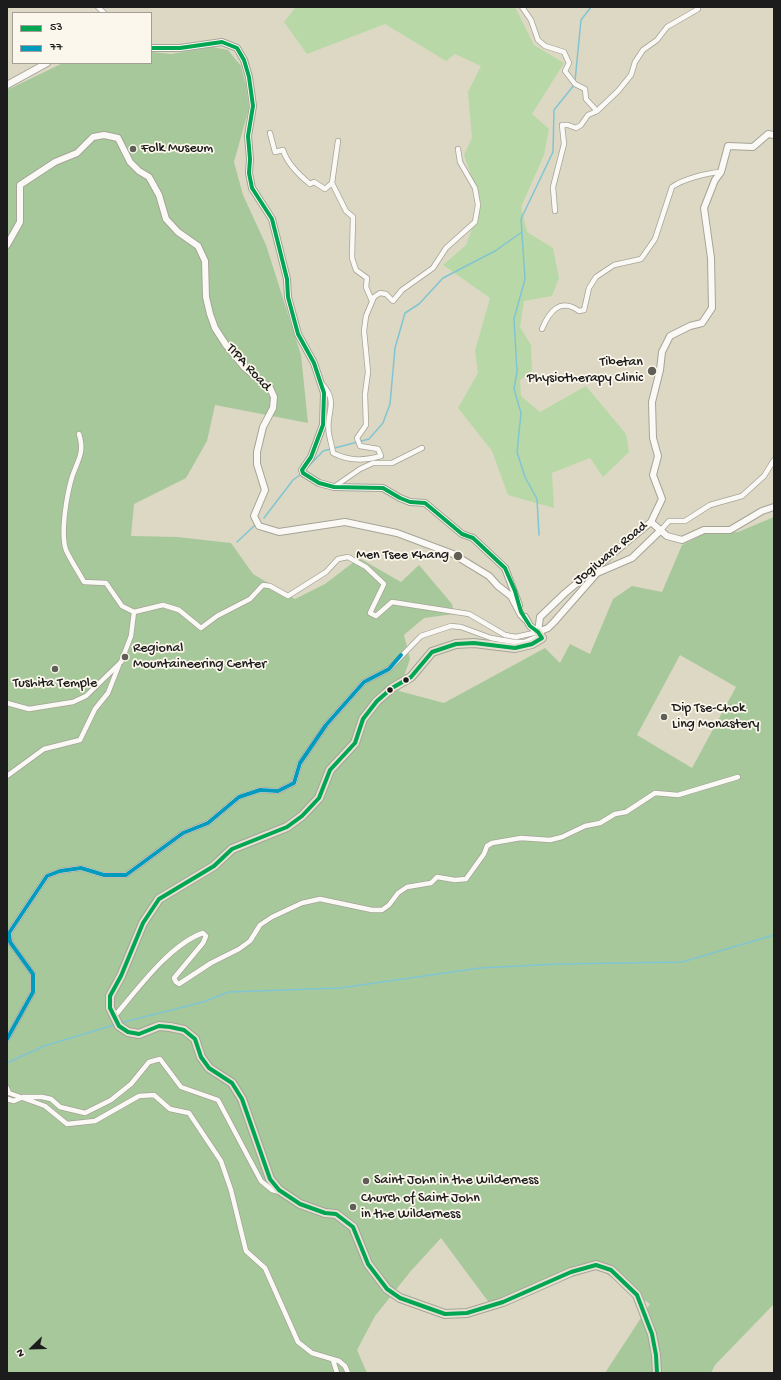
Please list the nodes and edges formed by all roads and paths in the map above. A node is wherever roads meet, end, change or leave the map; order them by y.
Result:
1 (522, 7) edge
2 (698, 9) dead end
3 (152, 48) edge
4 (39, 64) edge
5 (45, 64) edge
6 (33, 72) junction
7 (7, 85) edge
8 (597, 111) junction
9 (270, 133) dead end
10 (774, 135) edge
11 (338, 141) dead end
12 (458, 149) dead end
13 (720, 172) junction
14 (332, 183) junction
15 (555, 211) dead end
16 (7, 245) edge
17 (372, 301) junction
18 (542, 329) dead end
19 (323, 385) junction
20 (79, 434) dead end
21 (422, 448) dead end
22 (774, 460) edge
23 (334, 487) junction
24 (774, 507) edge
25 (651, 522) junction
26 (661, 530) junction
27 (134, 612) junction
28 (526, 620) junction
29 (538, 632) junction
30 (121, 662) junction
31 (7, 702) edge
32 (7, 776) edge
33 (738, 777) dead end
34 (117, 1021) junction
35 (7, 1038) edge
36 (7, 1088) edge
37 (22, 1097) junction
38 (7, 1100) edge
39 (287, 1195) junction
40 (333, 1360) junction
41 (337, 1373) edge
42 (348, 1373) edge
43 (657, 1373) edge

1 - 8 street
2 - 8 street
3 - 19 street
4 - 6 street
5 - 6 street
6 - 7 street
8 - 15 street
9 - 14 street
10 - 13 street, Jogiwara Road
11 - 14 street
12 - 17 street
13 - 18 street
13 - 25 street, Jogiwara Road
14 - 17 street
16 - 28 street, TIPA Road
17 - 19 street
19 - 23 street
20 - 27 street
21 - 23 street
22 - 26 street
23 - 28 street
24 - 26 street
25 - 26 street
25 - 29 street, Jogiwara Road
26 - 29 street
27 - 29 street
27 - 30 street
28 - 29 street
29 - 34 main road
29 - 35 street
30 - 31 street
30 - 32 street
33 - 34 street
34 - 39 main road
36 - 37 street
37 - 38 street
37 - 39 street
37 - 40 street
39 - 43 main road
40 - 41 street
40 - 42 street

